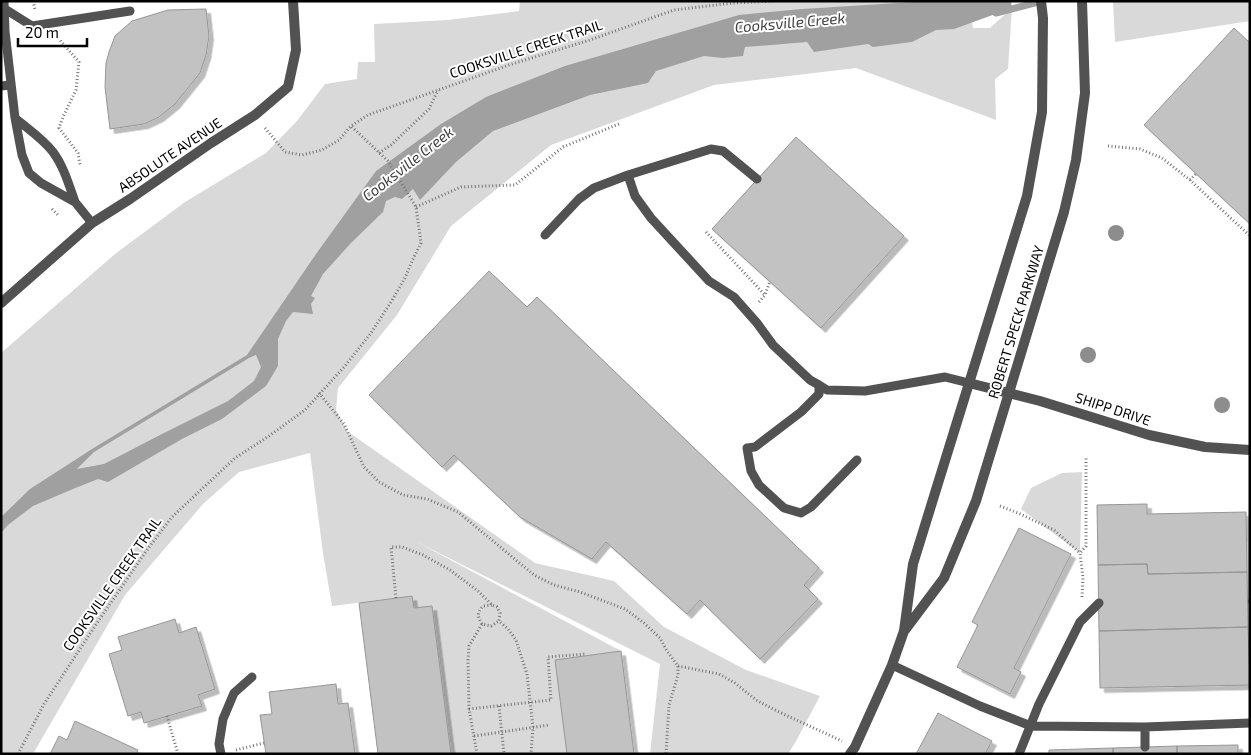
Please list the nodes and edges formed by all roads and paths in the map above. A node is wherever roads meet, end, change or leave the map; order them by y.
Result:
1 (33, 1) edge
2 (294, 1) edge
3 (774, 1) edge
4 (1041, 1) edge
5 (1082, 4) edge
6 (4, 5) edge
7 (130, 11) dead end
8 (44, 23) junction
9 (12, 85) junction
10 (1, 86) edge
11 (438, 90) junction
12 (255, 116) junction
13 (15, 118) junction
14 (621, 123) dead end
15 (351, 126) junction
16 (1108, 146) dead end
17 (380, 153) junction
18 (80, 168) dead end
19 (1196, 174) dead end
20 (628, 175) junction
21 (757, 179) dead end
22 (1190, 180) junction
23 (75, 202) junction
24 (416, 207) junction
25 (92, 223) junction
26 (706, 232) dead end
27 (545, 235) dead end
28 (1250, 236) edge
29 (770, 281) dead end
30 (765, 295) junction
31 (1, 303) edge
32 (748, 314) junction
33 (969, 383) junction
34 (820, 386) junction
35 (1009, 393) junction
36 (319, 394) junction
37 (1250, 450) edge
38 (1086, 458) dead end
39 (857, 460) dead end
40 (1000, 506) dead end
41 (1080, 552) junction
42 (396, 598) dead end
43 (1099, 603) dead end
44 (492, 605) junction
45 (499, 621) junction
46 (1080, 622) junction
47 (482, 624) junction
48 (904, 631) junction
49 (585, 654) dead end
50 (892, 665) junction
51 (678, 666) junction
52 (252, 677) dead end
53 (531, 702) junction
54 (499, 706) junction
55 (469, 709) junction
56 (167, 716) dead end
57 (1250, 723) edge
58 (549, 724) dead end
59 (1031, 726) junction
60 (533, 727) junction
61 (1145, 727) junction
62 (501, 732) junction
63 (474, 736) junction
64 (264, 743) dead end
65 (1146, 747) dead end
66 (852, 750) edge
67 (18, 754) edge
68 (178, 754) edge
69 (221, 754) edge
70 (477, 754) edge
71 (504, 754) edge
72 (531, 754) edge
73 (666, 754) edge
74 (1019, 754) edge

1 - 8 path
2 - 12 street, ABSOLUTE AVENUE
3 - 11 path, COOKSVILLE CREEK TRAIL
4 - 33 street, ROBERT SPECK PARKWAY
5 - 35 street, ROBERT SPECK PARKWAY
6 - 8 lane
6 - 9 lane
7 - 8 lane
8 - 18 path
9 - 10 lane
9 - 13 lane
11 - 15 path
11 - 17 path, COOKSVILLE CREEK TRAIL
12 - 15 path
12 - 25 street, ABSOLUTE AVENUE
13 - 23 lane
13 - 23 lane
14 - 24 path
15 - 17 path
16 - 22 path
17 - 24 path, COOKSVILLE CREEK TRAIL
19 - 22 path
20 - 21 lane
20 - 27 lane
20 - 32 lane
22 - 28 path
23 - 25 lane
24 - 36 path, COOKSVILLE CREEK TRAIL
25 - 31 street, ABSOLUTE AVENUE
26 - 30 path
29 - 30 path
30 - 32 path
32 - 34 lane
33 - 34 lane
33 - 35 street, SHIPP DRIVE
33 - 48 street, ROBERT SPECK PARKWAY
34 - 39 lane
35 - 37 street, SHIPP DRIVE
35 - 48 street, ROBERT SPECK PARKWAY
36 - 51 path
36 - 67 path, COOKSVILLE CREEK TRAIL
38 - 41 path
40 - 41 path
41 - 46 path
42 - 44 path
43 - 46 lane
44 - 45 path
44 - 47 path
45 - 47 path
45 - 53 path
46 - 59 lane
47 - 55 path
48 - 50 street, ROBERT SPECK PARKWAY
49 - 53 path
50 - 59 lane
50 - 66 street, ROBERT SPECK PARKWAY
51 - 66 path
51 - 73 path
52 - 69 lane
53 - 54 path
53 - 60 path
54 - 55 path
54 - 62 path
55 - 63 path
56 - 68 path
57 - 61 lane
58 - 60 path
59 - 61 lane
59 - 74 lane
60 - 62 path
60 - 72 path
61 - 65 lane
62 - 63 path
62 - 71 path
63 - 70 path
64 - 69 path

